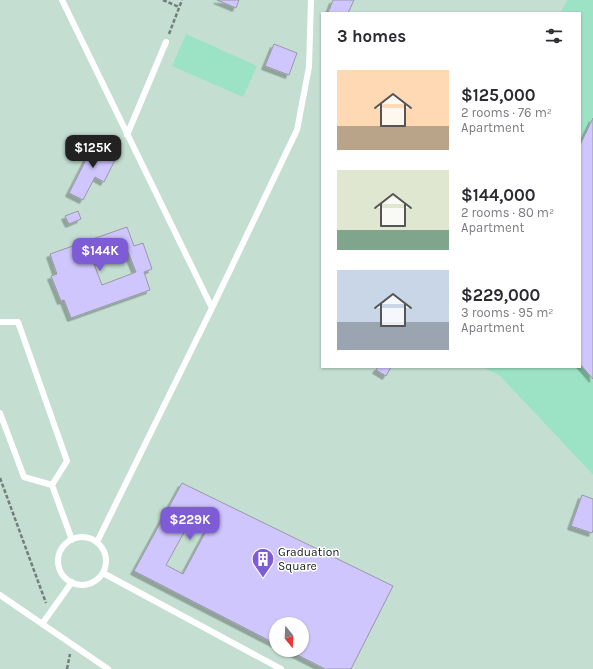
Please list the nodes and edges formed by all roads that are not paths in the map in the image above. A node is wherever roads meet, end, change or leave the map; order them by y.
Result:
1 (62, 0) edge
2 (311, 0) edge
3 (166, 42) road end
4 (127, 135) junction
5 (212, 308) junction
6 (0, 322) edge
7 (0, 413) edge
8 (52, 485) junction
9 (72, 540) junction
10 (97, 542) junction
11 (103, 573) junction
12 (72, 582) junction
13 (0, 596) edge
14 (42, 624) junction
15 (108, 669) edge
16 (281, 669) edge

1 - 4 lane
2 - 5 lane
3 - 4 lane
4 - 5 lane
5 - 10 lane
6 - 8 lane
7 - 8 lane
8 - 9 lane
9 - 10 lane
9 - 12 lane
10 - 11 lane
11 - 12 lane
11 - 16 lane
12 - 14 lane
13 - 14 lane
14 - 15 lane

